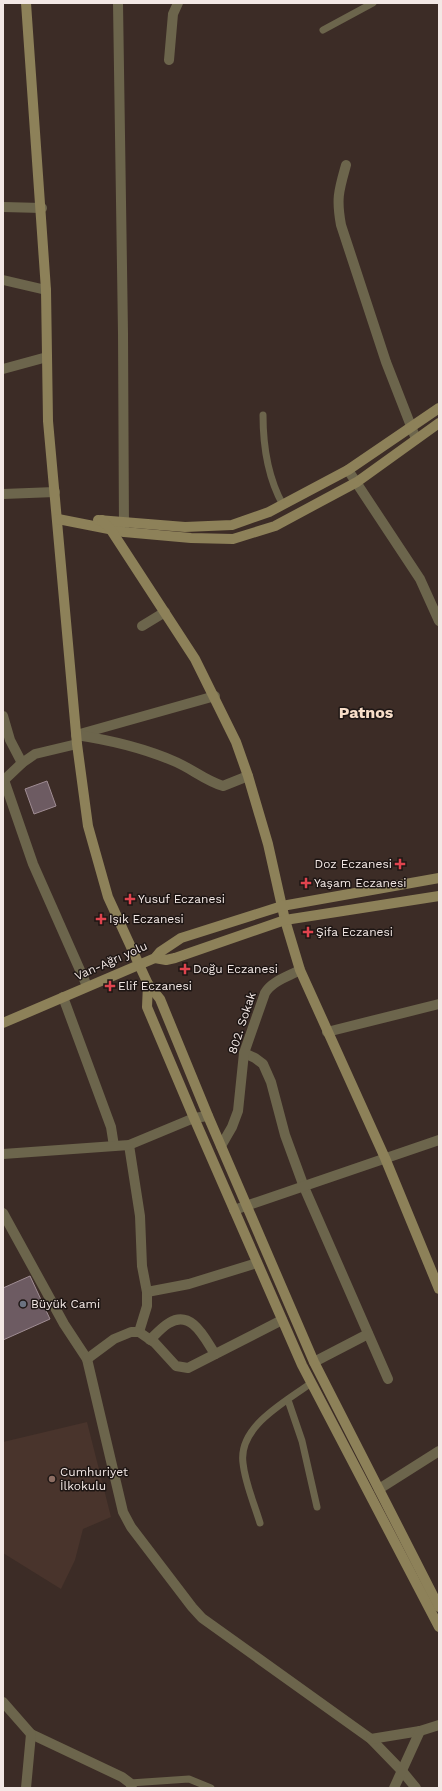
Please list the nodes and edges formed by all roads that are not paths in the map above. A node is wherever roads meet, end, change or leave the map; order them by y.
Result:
1 (28, 3) edge
2 (118, 3) edge
3 (178, 3) edge
4 (373, 3) edge
5 (323, 30) dead end
6 (169, 60) dead end
7 (346, 164) dead end
8 (3, 207) edge
9 (42, 208) junction
10 (3, 280) edge
11 (46, 290) junction
12 (47, 357) junction
13 (3, 369) edge
14 (439, 408) edge
15 (263, 415) dead end
16 (439, 423) edge
17 (411, 427) junction
18 (416, 440) junction
19 (348, 470) junction
20 (357, 482) junction
21 (55, 492) junction
22 (3, 494) edge
23 (283, 505) junction
24 (58, 518) junction
25 (102, 520) junction
26 (124, 522) junction
27 (111, 530) junction
28 (124, 532) junction
29 (165, 612) junction
30 (439, 621) edge
31 (142, 626) dead end
32 (215, 696) junction
33 (3, 716) edge
34 (76, 740) junction
35 (22, 763) junction
36 (248, 776) junction
37 (3, 781) edge
38 (439, 878) edge
39 (439, 896) edge
40 (282, 906) junction
41 (285, 920) junction
42 (155, 958) junction
43 (139, 965) junction
44 (300, 970) junction
45 (148, 984) junction
46 (87, 986) junction
47 (63, 997) junction
48 (439, 1004) edge
49 (3, 1023) edge
50 (327, 1032) junction
51 (244, 1053) junction
52 (208, 1116) junction
53 (194, 1118) junction
54 (439, 1140) edge
55 (129, 1145) junction
56 (114, 1146) junction
57 (221, 1146) junction
58 (3, 1154) edge
59 (385, 1158) junction
60 (304, 1187) junction
61 (246, 1206) junction
62 (234, 1210) junction
63 (3, 1213) edge
64 (257, 1263) junction
65 (439, 1289) edge
66 (146, 1292) junction
67 (282, 1320) junction
68 (139, 1332) junction
69 (368, 1334) junction
70 (150, 1340) junction
71 (215, 1354) junction
72 (87, 1359) junction
73 (314, 1362) junction
74 (388, 1379) dead end
75 (311, 1383) junction
76 (288, 1400) junction
77 (439, 1451) edge
78 (379, 1489) junction
79 (317, 1507) dead end
80 (260, 1523) dead end
81 (439, 1607) edge
82 (439, 1627) edge
83 (3, 1702) edge
84 (439, 1725) edge
85 (420, 1731) junction
86 (32, 1734) junction
87 (371, 1738) junction
88 (402, 1771) junction
89 (131, 1786) edge
90 (26, 1788) edge
91 (211, 1788) edge
92 (394, 1788) edge
93 (416, 1788) edge

1 - 9 main road
2 - 26 street
3 - 6 street
4 - 5 lane
7 - 17 street
8 - 9 street
9 - 11 main road
10 - 11 street
11 - 12 main road
12 - 13 street
12 - 21 main road
14 - 17 main road
15 - 23 lane
16 - 18 main road
17 - 18 street
17 - 19 main road
18 - 20 main road
19 - 20 street
19 - 23 main road
20 - 28 main road
20 - 30 street
21 - 22 street
21 - 24 main road
23 - 26 main road
24 - 25 main road
24 - 27 main road
24 - 34 main road
25 - 26 main road
25 - 27 main road
26 - 28 street
27 - 28 main road
27 - 29 main road
29 - 31 street
29 - 32 main road
32 - 34 street
32 - 36 main road
33 - 35 street
34 - 35 street
34 - 36 street
34 - 43 main road
35 - 37 street
36 - 40 main road
37 - 46 street
38 - 40 main road, Van-Ağrı yolu
39 - 41 main road
40 - 41 main road
40 - 42 main road, Van-Ağrı yolu
41 - 42 main road
41 - 44 main road
42 - 43 main road, Van-Ağrı yolu
43 - 45 main road
43 - 46 main road, Van-Ağrı yolu
44 - 50 main road
44 - 51 street, 802. Sokak
45 - 52 main road
45 - 53 main road
46 - 47 main road, Van-Ağrı yolu
47 - 49 main road, Van-Ağrı yolu
47 - 56 street
48 - 50 street
50 - 59 main road
51 - 57 street, 802. Sokak
51 - 60 street
52 - 53 street
52 - 57 main road
53 - 55 street
53 - 62 main road
54 - 59 street
55 - 56 street
55 - 66 street
56 - 58 street
57 - 61 main road
59 - 60 street
59 - 65 main road
60 - 61 street
60 - 69 street
61 - 62 street
61 - 73 main road
62 - 64 main road
63 - 72 street
64 - 66 street
64 - 67 main road
66 - 68 street
67 - 71 street
67 - 75 main road
68 - 70 street
68 - 72 street
69 - 73 street
69 - 74 street
70 - 71 street
70 - 71 street
72 - 87 street
73 - 78 main road
75 - 76 lane
75 - 82 main road
76 - 79 lane
76 - 80 lane
77 - 78 street
78 - 81 main road
83 - 86 street
84 - 85 street
85 - 87 street
85 - 88 street
86 - 89 street
86 - 90 street
87 - 88 street
88 - 92 street
88 - 93 street
89 - 91 lane

